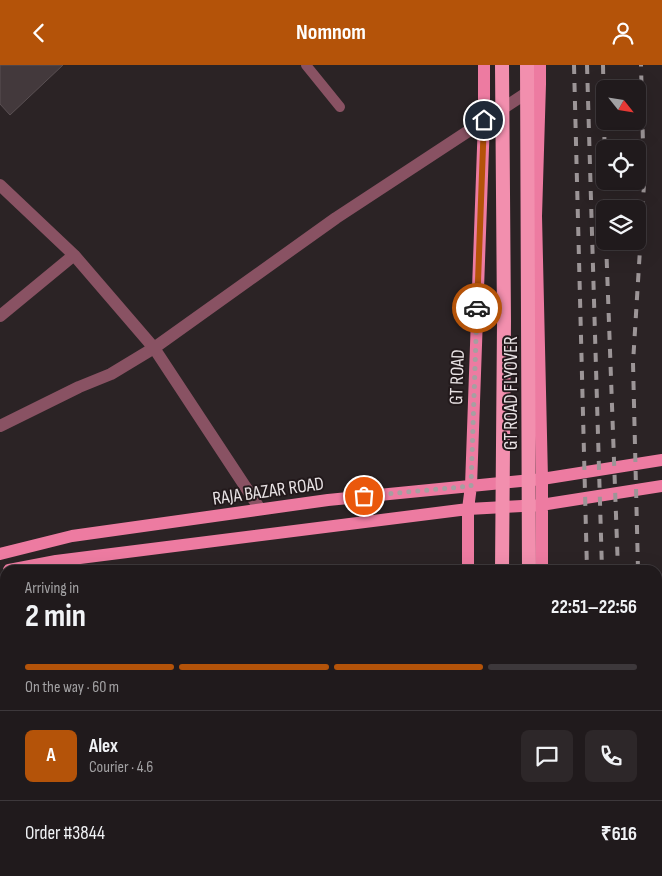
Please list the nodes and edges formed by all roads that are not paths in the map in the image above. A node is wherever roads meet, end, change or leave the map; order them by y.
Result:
1 (306, 65) edge
2 (484, 65) edge
3 (502, 65) edge
4 (527, 65) edge
5 (540, 65) edge
6 (540, 84) junction
7 (340, 107) dead end
8 (484, 120) junction
9 (0, 185) edge
10 (74, 255) junction
11 (0, 316) edge
12 (154, 348) junction
13 (0, 426) edge
14 (662, 460) edge
15 (542, 479) junction
16 (471, 486) junction
17 (662, 486) edge
18 (541, 505) junction
19 (260, 509) junction
20 (468, 509) junction
21 (0, 554) edge
22 (35, 565) edge
23 (468, 565) edge
24 (502, 565) edge
25 (529, 565) edge
26 (542, 565) edge

1 - 7 lane
2 - 8 main road, GT ROAD
3 - 24 highway, GT ROAD FLYOVER, bridge
4 - 25 highway, GT ROAD FLYOVER, bridge
5 - 6 main road
6 - 8 street
6 - 15 main road
8 - 12 street
8 - 16 main road, GT ROAD
9 - 10 street
10 - 11 street
10 - 12 street
12 - 13 street
12 - 19 street
14 - 15 main road, RAJA BAZAR ROAD
15 - 16 main road, RAJA BAZAR ROAD
15 - 18 main road
16 - 19 main road, RAJA BAZAR ROAD
16 - 20 main road, GT ROAD
17 - 18 main road
18 - 20 main road
18 - 26 main road
19 - 21 main road, RAJA BAZAR ROAD
20 - 22 main road
20 - 23 main road, GT ROAD

